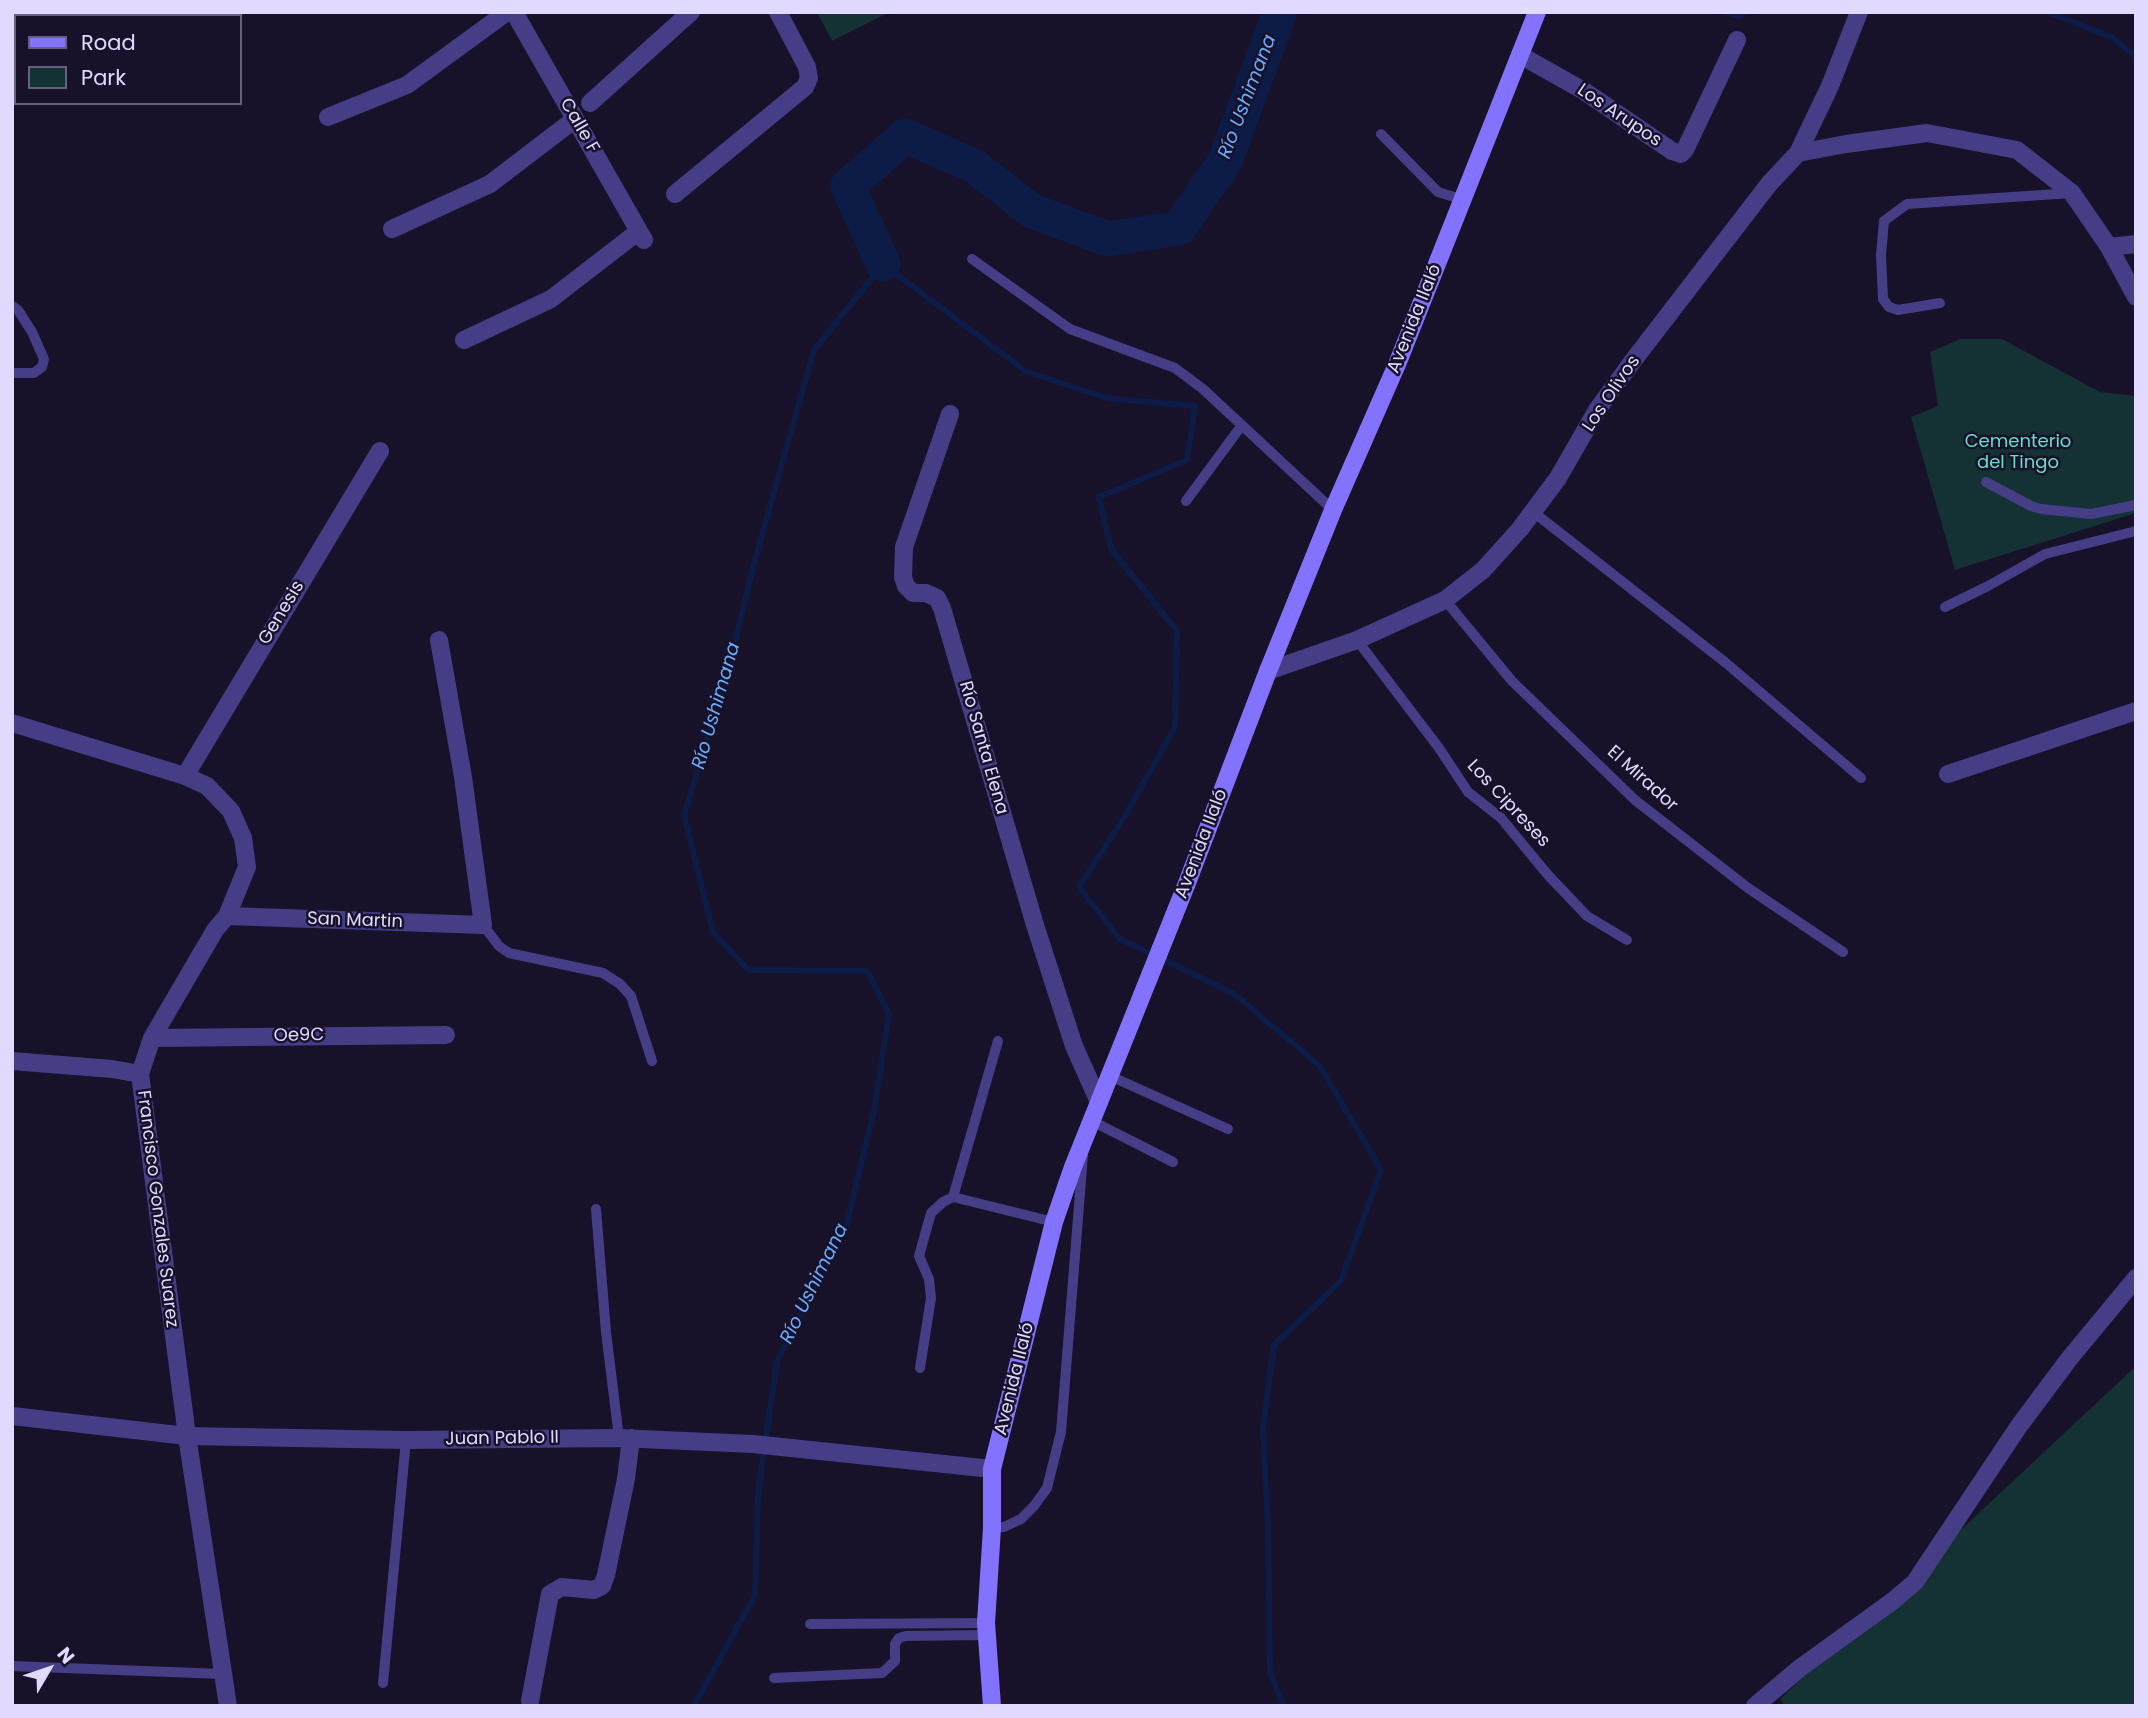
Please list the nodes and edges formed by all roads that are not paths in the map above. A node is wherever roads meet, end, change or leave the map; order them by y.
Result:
1 (507, 12) edge
2 (514, 12) edge
3 (691, 12) edge
4 (778, 12) edge
5 (1537, 12) edge
6 (1859, 12) edge
7 (1737, 40) dead end
8 (1520, 55) junction
9 (590, 103) dead end
10 (328, 117) dead end
11 (575, 119) junction
12 (1381, 134) dead end
13 (1798, 153) junction
14 (2072, 193) junction
15 (675, 194) dead end
16 (1464, 200) junction
17 (392, 229) dead end
18 (2136, 244) edge
19 (2109, 247) junction
20 (972, 259) dead end
21 (2136, 298) edge
22 (1940, 303) dead end
23 (12, 306) edge
24 (464, 340) dead end
25 (12, 373) edge
26 (950, 414) dead end
27 (1242, 425) junction
28 (380, 451) dead end
29 (1986, 482) dead end
30 (1186, 501) dead end
31 (2136, 505) edge
32 (1333, 510) junction
33 (1532, 511) junction
34 (2136, 531) edge
35 (1445, 600) junction
36 (1945, 607) dead end
37 (439, 640) dead end
38 (1357, 640) junction
39 (1268, 671) junction
40 (2136, 712) edge
41 (12, 723) edge
42 (1948, 774) dead end
43 (185, 776) junction
44 (1861, 778) dead end
45 (227, 916) junction
46 (483, 925) junction
47 (1627, 940) dead end
48 (1843, 952) dead end
49 (446, 1035) dead end
50 (152, 1038) junction
51 (998, 1041) dead end
52 (12, 1060) edge
53 (652, 1061) dead end
54 (140, 1074) junction
55 (1110, 1076) junction
56 (1099, 1102) junction
57 (1092, 1121) junction
58 (1228, 1129) dead end
59 (1085, 1138) junction
60 (1173, 1162) dead end
61 (953, 1197) junction
62 (596, 1209) dead end
63 (1054, 1222) junction
64 (2136, 1278) edge
65 (919, 1368) dead end
66 (12, 1416) edge
67 (187, 1436) junction
68 (625, 1438) junction
69 (406, 1440) junction
70 (992, 1469) junction
71 (992, 1528) junction
72 (810, 1625) dead end
73 (986, 1629) junction
74 (12, 1666) edge
75 (223, 1674) junction
76 (774, 1678) dead end
77 (383, 1683) dead end
78 (530, 1701) dead end
79 (228, 1706) edge
80 (992, 1706) edge
81 (1755, 1706) edge

1 - 10 street
2 - 11 street, Calle F
3 - 9 street
4 - 15 street
5 - 8 main road, Avenida Ilaló
6 - 13 street, Los Olivos
7 - 8 street, Los Arupos
8 - 16 main road, Avenida Ilaló
11 - 17 street
11 - 24 street, Calle F
12 - 16 lane
13 - 14 street
13 - 33 street, Los Olivos
14 - 19 street
14 - 22 lane
16 - 32 main road, Avenida Ilaló
18 - 19 street
19 - 21 street
20 - 27 lane
23 - 25 lane
26 - 56 street, Río Santa Elena
27 - 30 lane
27 - 32 lane
28 - 43 street, Genesis
29 - 31 lane
32 - 39 main road, Avenida Ilaló
33 - 35 street, Los Olivos
33 - 44 lane
34 - 36 lane
35 - 38 street, Los Olivos
35 - 48 lane, El Mirador
37 - 46 street
38 - 39 street, Los Olivos
38 - 47 lane, Los Cipreses
39 - 55 main road, Avenida Ilaló
40 - 42 street
41 - 43 street, Francisco Gonzales Suarez
43 - 45 street, Francisco Gonzales Suarez
45 - 46 street, San Martin
45 - 50 street, Francisco Gonzales Suarez
46 - 53 lane
49 - 50 street, Oe9C
50 - 54 street, Francisco Gonzales Suarez
51 - 61 lane
52 - 54 street
54 - 67 street, Francisco Gonzales Suarez
55 - 56 main road, Avenida Ilaló
55 - 58 lane
56 - 57 main road, Avenida Ilaló
57 - 59 main road, Avenida Ilaló
57 - 60 lane
59 - 63 main road, Avenida Ilaló
59 - 71 lane
61 - 63 lane
61 - 65 lane
62 - 68 lane
63 - 70 main road, Avenida Ilaló
64 - 81 street
66 - 67 street, Juan Pablo II
67 - 69 street, Juan Pablo II
67 - 75 street, Francisco Gonzales Suarez
68 - 69 street, Juan Pablo II
68 - 70 street, Juan Pablo II
68 - 78 street
69 - 77 lane
70 - 71 main road, Avenida Ilaló
71 - 73 main road, Avenida Ilaló
72 - 73 lane
73 - 76 lane
73 - 80 main road, Avenida Ilaló
74 - 75 lane
75 - 79 street, Francisco Gonzales Suarez

